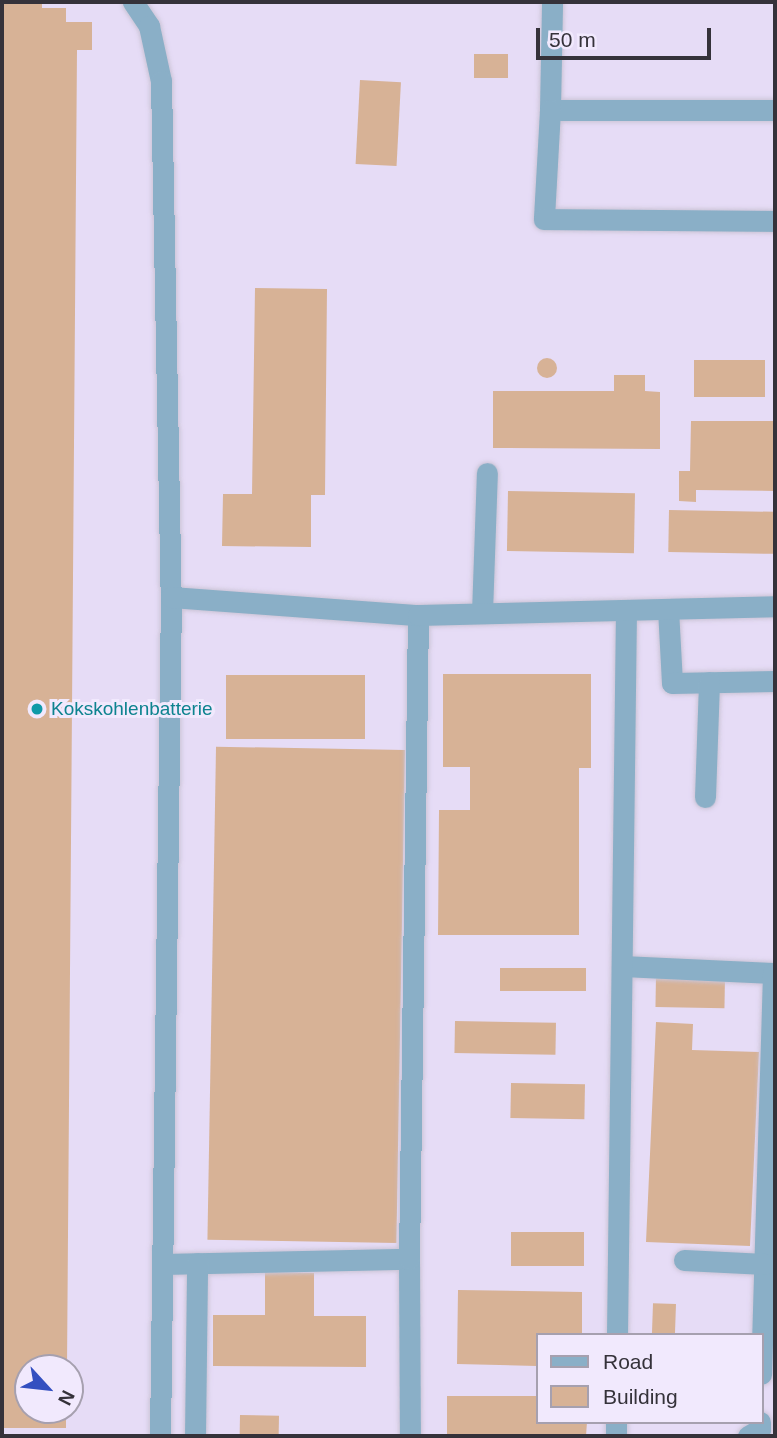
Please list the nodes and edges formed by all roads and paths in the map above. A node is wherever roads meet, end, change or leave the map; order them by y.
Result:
1 (133, 2) edge
2 (552, 2) edge
3 (550, 110) junction
4 (775, 110) edge
5 (775, 221) edge
6 (487, 473) dead end
7 (775, 606) edge
8 (668, 609) junction
9 (626, 610) junction
10 (482, 613) junction
11 (418, 615) junction
12 (171, 620) junction
13 (775, 681) edge
14 (709, 682) junction
15 (705, 797) dead end
16 (622, 965) junction
17 (774, 973) edge
18 (410, 1259) junction
19 (684, 1260) dead end
20 (197, 1263) junction
21 (162, 1264) junction
22 (765, 1265) junction
23 (617, 1333) edge
24 (763, 1333) edge
25 (760, 1424) edge
26 (160, 1436) edge
27 (195, 1436) edge
28 (410, 1436) edge
29 (748, 1436) edge

1 - 12 street
2 - 3 street
3 - 4 street
3 - 5 street
6 - 10 street
7 - 8 street
8 - 9 street
8 - 14 street
9 - 10 street
9 - 16 street
10 - 11 street
11 - 12 street
11 - 18 street
12 - 21 street
13 - 14 street
14 - 15 street
16 - 17 street
16 - 23 street
17 - 22 street
18 - 20 street
18 - 28 street
19 - 22 street
20 - 21 street
20 - 27 street
21 - 26 street
22 - 24 street
25 - 29 street

